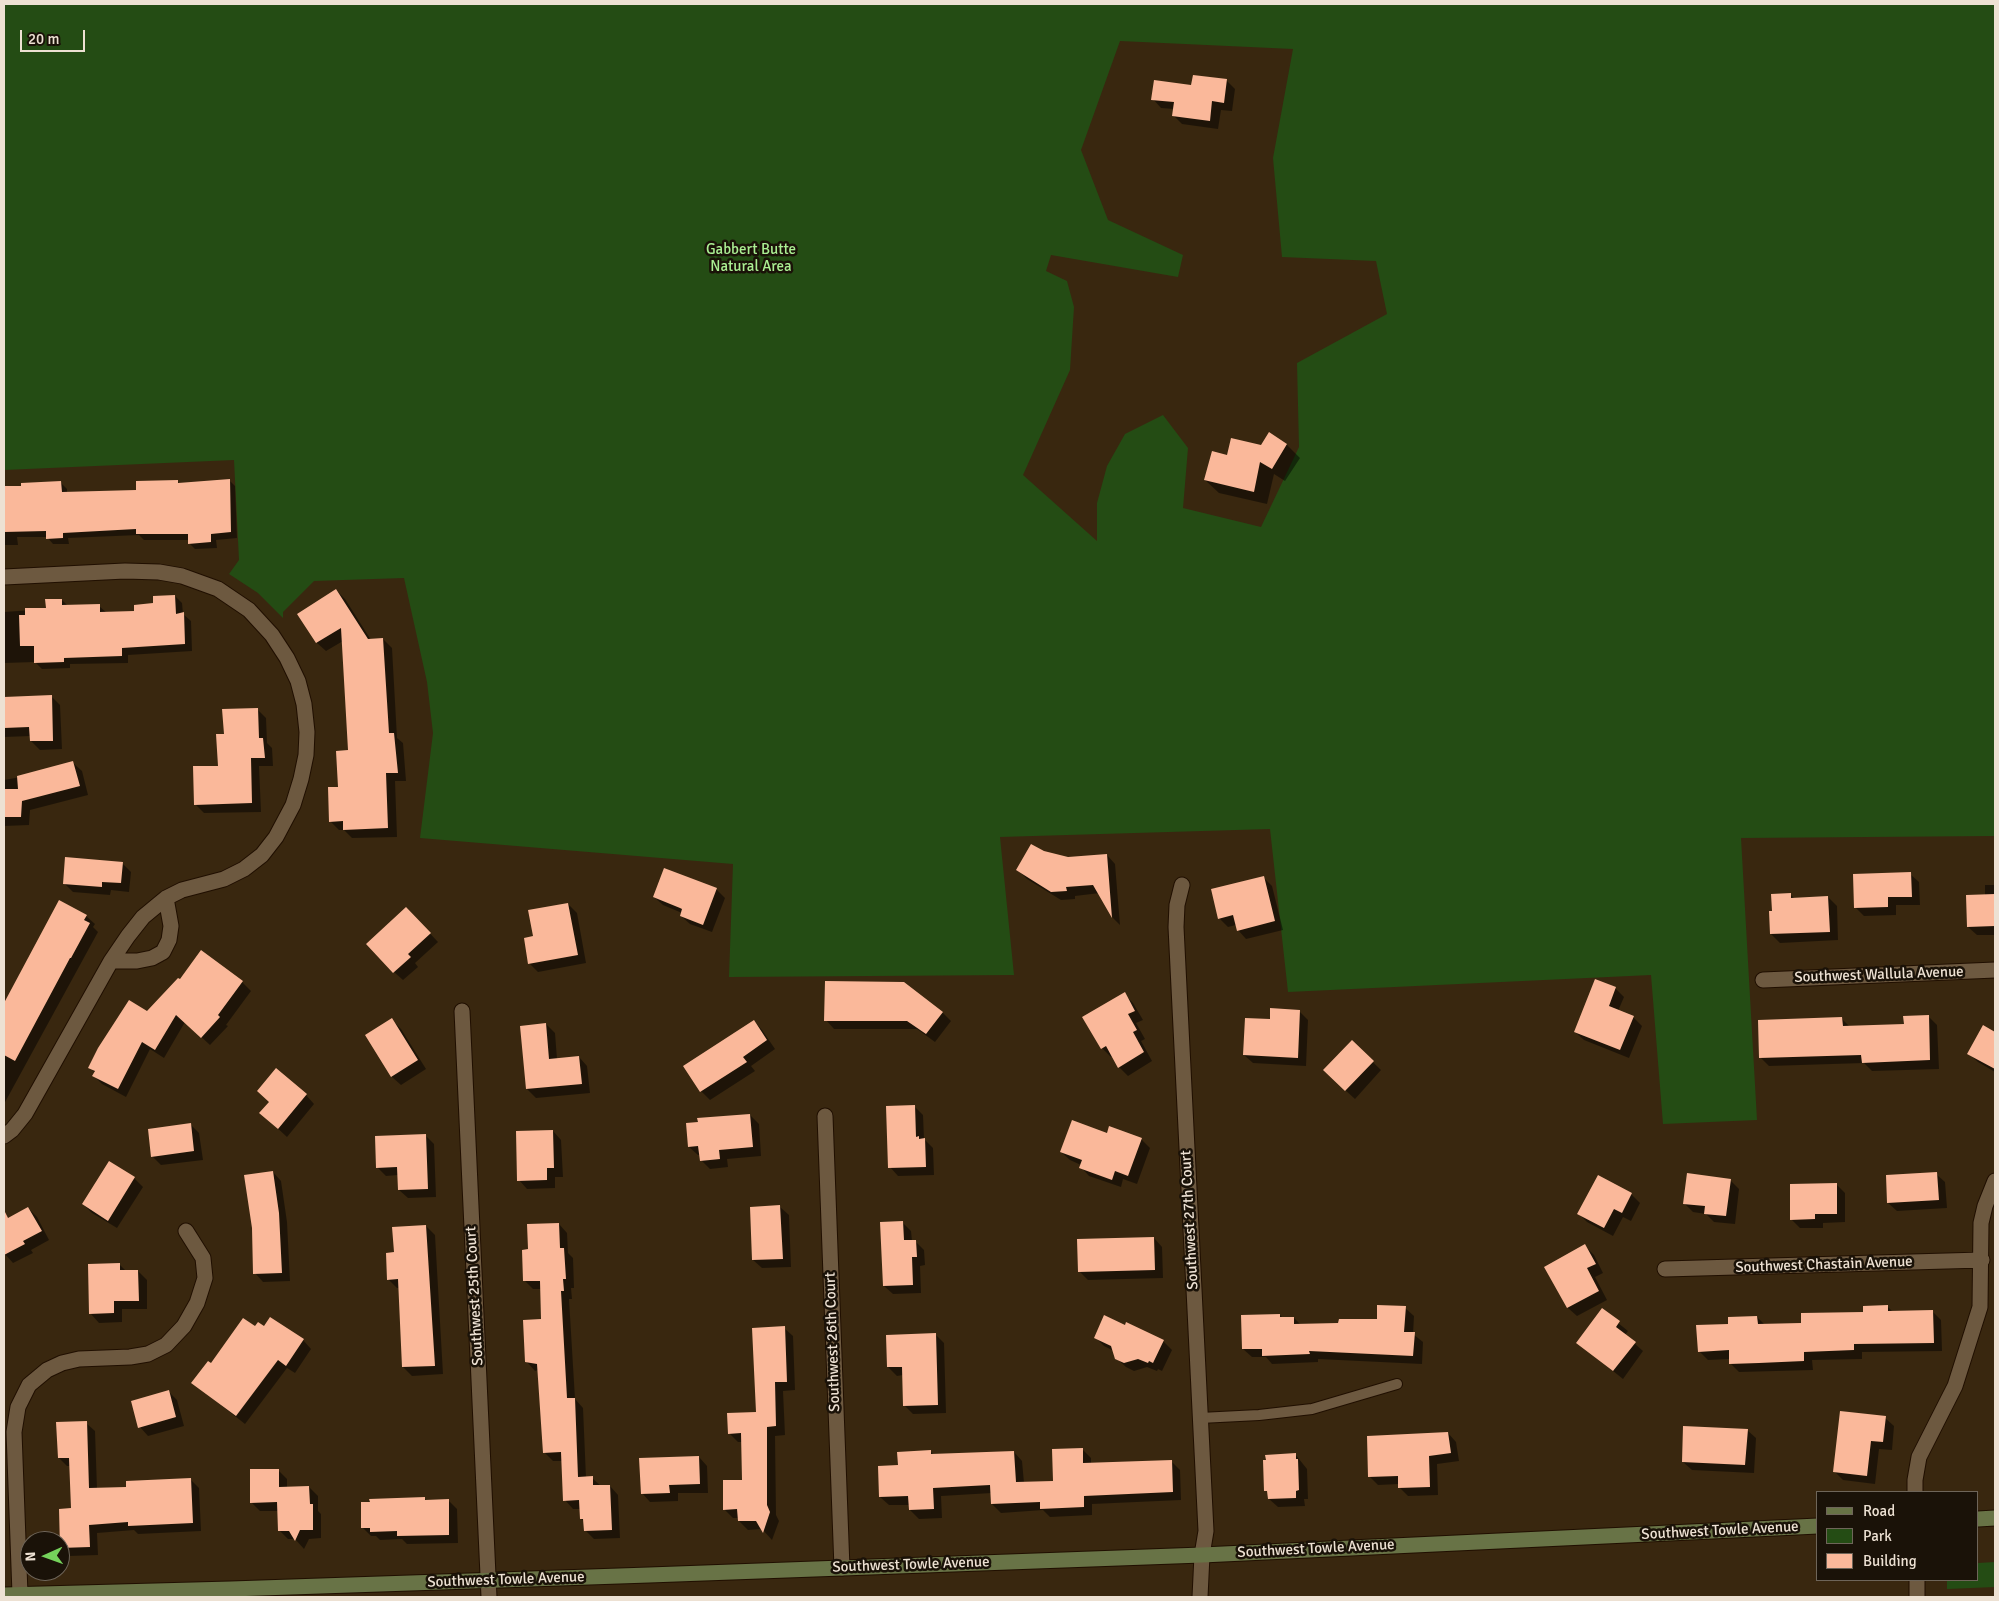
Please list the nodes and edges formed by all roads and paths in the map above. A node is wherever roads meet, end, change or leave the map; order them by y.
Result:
1 (4, 577) edge
2 (1182, 885) dead end
3 (166, 898) junction
4 (111, 961) junction
5 (1995, 970) edge
6 (1763, 980) dead end
7 (462, 1011) dead end
8 (825, 1116) dead end
9 (4, 1136) edge
10 (1995, 1181) edge
11 (186, 1231) dead end
12 (1982, 1260) junction
13 (1666, 1269) dead end
14 (1397, 1384) dead end
15 (1200, 1418) junction
16 (1915, 1491) edge
17 (1995, 1518) edge
18 (1979, 1519) edge
19 (1816, 1526) edge
20 (1202, 1554) junction
21 (842, 1568) junction
22 (489, 1580) junction
23 (1917, 1581) edge
24 (231, 1593) edge
25 (4, 1594) edge
26 (20, 1594) junction
27 (489, 1597) edge
28 (1200, 1597) edge
29 (1917, 1597) edge

1 - 3 street
2 - 15 street, Southwest 27th Court
3 - 4 street
3 - 4 street
4 - 9 street
5 - 6 street, Southwest Wallula Avenue
7 - 22 street, Southwest 25th Court
8 - 21 street, Southwest 26th Court
10 - 12 street
11 - 26 street
12 - 13 street, Southwest Chastain Avenue
12 - 16 street
14 - 15 lane
15 - 20 street, Southwest 27th Court
17 - 18 main road
19 - 20 main road, Southwest Towle Avenue
20 - 21 main road, Southwest Towle Avenue
20 - 28 street, Southwest 27th Court
21 - 22 main road, Southwest Towle Avenue
22 - 24 main road, Southwest Towle Avenue
22 - 27 street, Southwest 25th Court
23 - 29 street
24 - 26 main road, Southwest Towle Avenue
25 - 26 main road, Southwest Towle Avenue

